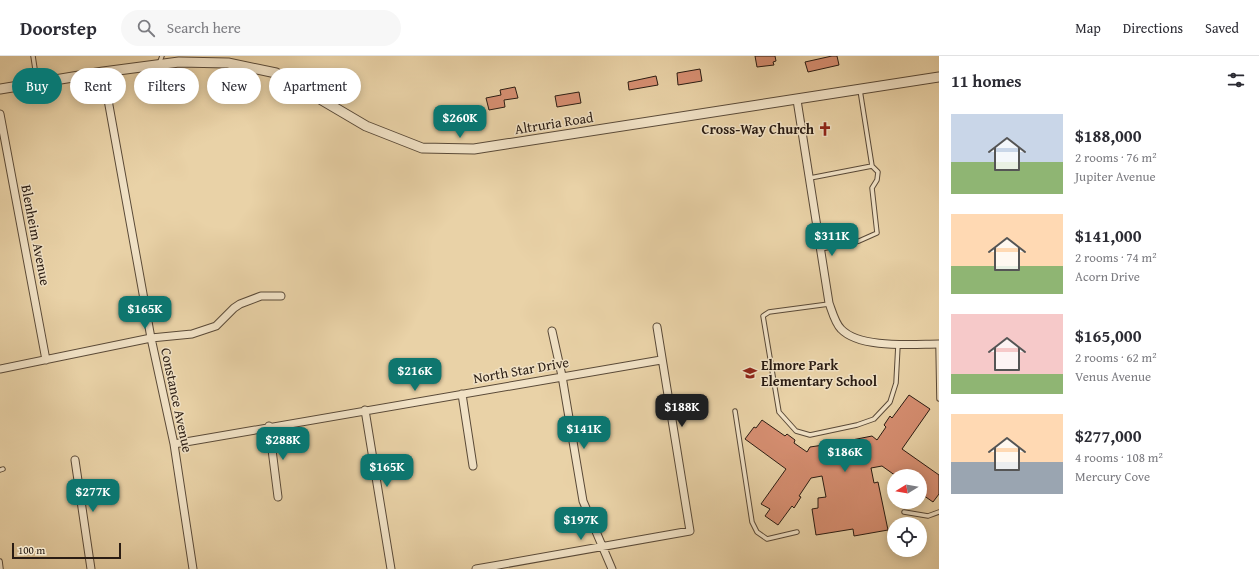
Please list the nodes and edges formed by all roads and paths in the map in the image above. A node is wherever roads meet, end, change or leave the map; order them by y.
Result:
1 (33, 56) edge
2 (160, 60) edge
3 (230, 60) edge
4 (35, 68) edge
5 (122, 68) edge
6 (939, 77) edge
7 (12, 87) edge
8 (0, 89) edge
9 (860, 90) junction
10 (797, 100) junction
11 (109, 104) edge
12 (0, 114) edge
13 (872, 166) junction
14 (810, 178) junction
15 (821, 249) junction
16 (281, 296) dead end
17 (830, 304) junction
18 (656, 327) dead end
19 (552, 331) dead end
20 (151, 338) junction
21 (898, 344) junction
22 (939, 344) edge
23 (46, 360) junction
24 (661, 360) junction
25 (0, 369) edge
26 (562, 376) junction
27 (462, 394) junction
28 (939, 399) edge
29 (365, 410) junction
30 (735, 411) dead end
31 (269, 426) junction
32 (174, 444) junction
33 (75, 460) dead end
34 (473, 466) dead end
35 (278, 497) dead end
36 (904, 512) dead end
37 (939, 512) edge
38 (797, 532) dead end
39 (603, 547) junction
40 (0, 561) edge
41 (2, 569) edge
42 (91, 569) edge
43 (193, 569) edge
44 (391, 569) edge
45 (476, 569) edge
46 (612, 569) edge

1 - 4 lane
2 - 3 street, Altruria Road
2 - 5 street, Altruria Road
3 - 10 street, Altruria Road
6 - 9 street, Altruria Road
7 - 8 street, Altruria Road
9 - 10 street, Altruria Road
9 - 13 lane
10 - 14 street
11 - 20 street, Constance Avenue
12 - 23 street, Blenheim Avenue
13 - 14 lane
13 - 15 lane
14 - 15 street
15 - 17 street
16 - 20 street
17 - 21 street
17 - 21 lane
18 - 24 street
19 - 26 street
20 - 23 street
20 - 32 street, Constance Avenue
21 - 22 street
22 - 28 lane
23 - 25 street
24 - 26 street, North Star Drive
24 - 39 street
26 - 27 street, North Star Drive
26 - 39 street
27 - 29 street, North Star Drive
27 - 34 street
29 - 31 street, North Star Drive
29 - 44 street
30 - 38 lane
31 - 32 street, North Star Drive
31 - 35 street
32 - 43 street, Constance Avenue
33 - 42 street
36 - 37 lane
39 - 45 street
39 - 46 street
40 - 41 lane

